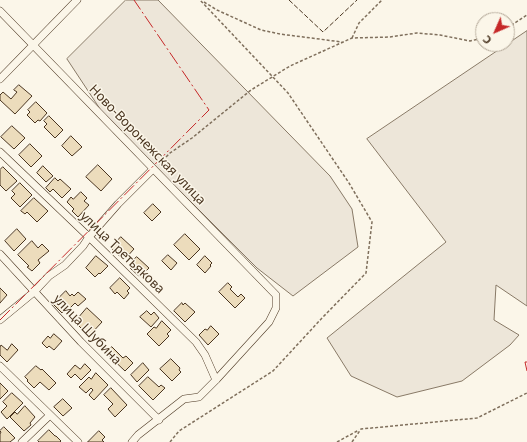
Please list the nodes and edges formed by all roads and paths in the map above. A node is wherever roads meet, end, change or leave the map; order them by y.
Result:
1 (77, 0) edge
2 (200, 0) edge
3 (382, 0) edge
4 (0, 12) edge
5 (527, 15) edge
6 (515, 23) edge
7 (352, 38) junction
8 (475, 40) edge
9 (344, 42) junction
10 (33, 45) junction
11 (273, 77) junction
12 (0, 79) edge
13 (0, 152) edge
14 (153, 169) junction
15 (89, 237) junction
16 (0, 254) edge
17 (34, 292) junction
18 (0, 320) edge
19 (0, 366) edge
20 (216, 380) junction
21 (527, 393) edge
22 (50, 415) junction
23 (159, 420) junction
24 (361, 429) junction
25 (22, 442) edge
26 (78, 442) edge
27 (132, 442) edge
28 (170, 442) edge
29 (337, 442) edge
30 (352, 442) edge

1 - 10 street
2 - 9 path
2 - 11 path
3 - 7 path
4 - 10 street, Ново-Воронежская улица
5 - 6 path
7 - 8 path
7 - 9 path
9 - 11 path
10 - 12 street
10 - 14 street, Ново-Воронежская улица
11 - 14 path
11 - 28 path
13 - 15 street, улица Третьякова
14 - 15 street
14 - 20 street, Ново-Воронежская улица
15 - 17 street
15 - 20 street, улица Третьякова
16 - 17 street, улица Шубина
17 - 18 street
17 - 23 street, улица Шубина
19 - 22 street
20 - 23 street
21 - 24 path
22 - 25 street
22 - 26 street
23 - 27 street
24 - 29 path
24 - 30 path

